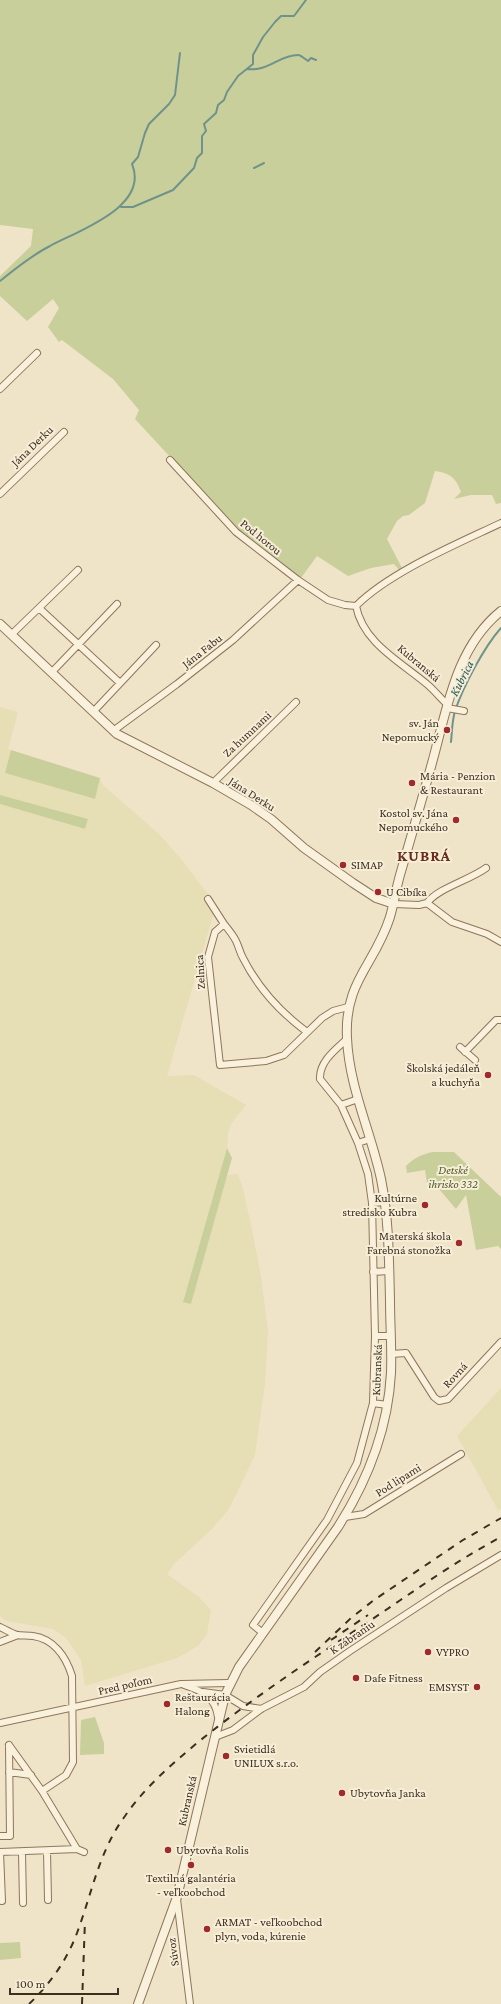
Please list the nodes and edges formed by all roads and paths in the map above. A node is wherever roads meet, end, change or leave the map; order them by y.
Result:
1 (37, 353) dead end
2 (0, 389) edge
3 (64, 432) dead end
4 (170, 460) dead end
5 (0, 494) edge
6 (501, 523) edge
7 (78, 570) dead end
8 (298, 580) junction
9 (117, 604) dead end
10 (356, 606) junction
11 (39, 608) junction
12 (501, 611) edge
13 (0, 624) edge
14 (12, 634) junction
15 (79, 645) junction
16 (156, 645) dead end
17 (52, 672) junction
18 (120, 683) junction
19 (296, 702) dead end
20 (449, 707) junction
21 (461, 711) dead end
22 (93, 712) junction
23 (113, 731) junction
24 (213, 783) junction
25 (486, 868) dead end
26 (208, 899) dead end
27 (427, 903) junction
28 (394, 904) junction
29 (224, 924) junction
30 (501, 942) edge
31 (348, 1007) junction
32 (501, 1020) edge
33 (307, 1032) junction
34 (347, 1039) junction
35 (460, 1047) dead end
36 (466, 1052) junction
37 (475, 1060) dead end
38 (358, 1099) junction
39 (341, 1105) junction
40 (370, 1139) junction
41 (358, 1143) junction
42 (385, 1202) junction
43 (372, 1203) junction
44 (389, 1271) junction
45 (373, 1272) junction
46 (374, 1336) junction
47 (390, 1336) junction
48 (501, 1342) edge
49 (391, 1354) junction
50 (373, 1403) junction
51 (387, 1405) junction
52 (461, 1454) dead end
53 (357, 1463) junction
54 (370, 1468) junction
55 (345, 1517) junction
56 (327, 1520) junction
57 (338, 1527) junction
58 (501, 1555) edge
59 (289, 1575) junction
60 (299, 1582) junction
61 (0, 1627) edge
62 (263, 1633) junction
63 (18, 1635) junction
64 (0, 1642) edge
65 (181, 1684) junction
66 (229, 1684) junction
67 (203, 1692) junction
68 (225, 1695) junction
69 (74, 1708) junction
70 (261, 1709) junction
71 (219, 1721) junction
72 (0, 1723) edge
73 (215, 1737) junction
74 (9, 1772) junction
75 (31, 1775) junction
76 (42, 1791) junction
77 (0, 1836) edge
78 (77, 1849) junction
79 (47, 1851) junction
80 (22, 1852) junction
81 (84, 1852) dead end
82 (177, 1897) junction
83 (2, 1900) dead end
84 (48, 1900) dead end
85 (23, 1903) dead end
86 (138, 2004) edge
87 (190, 2004) edge

1 - 2 street
3 - 5 street, Jána Derku
4 - 8 street, Pod horou
6 - 10 street
7 - 11 street
8 - 10 street, Pod horou
8 - 23 street, Jána Fabu
9 - 15 street
10 - 20 street, Kubranská
11 - 14 street
11 - 15 street
12 - 20 street
13 - 14 street, Jána Derku
14 - 17 street, Jána Derku
15 - 17 street
15 - 18 street
16 - 18 street
17 - 22 street, Jána Derku
18 - 22 street
19 - 24 street, Za humnami
20 - 21 street
20 - 28 street, Kubranská
22 - 23 street, Jána Derku
23 - 24 street, Jána Derku
24 - 28 street, Jána Derku
25 - 27 street
26 - 29 street
27 - 28 street
27 - 30 street
28 - 31 street, Kubranská
29 - 33 street
29 - 33 street, Zelnica
31 - 33 street, Zelnica
31 - 34 street, Kubranská
32 - 36 street
34 - 38 street, Kubranská
34 - 39 street, Kubranská
35 - 36 street
36 - 37 street
38 - 39 street
38 - 40 street, Kubranská
39 - 41 street, Kubranská
40 - 41 street
40 - 42 street, Kubranská
41 - 43 street, Kubranská
42 - 43 street
42 - 44 street, Kubranská
43 - 45 street, Kubranská
44 - 45 street
44 - 47 street, Kubranská
45 - 46 street, Kubranská
46 - 47 street, Kubranská
46 - 50 street, Kubranská
47 - 49 street, Kubranská
48 - 49 street, Rovná
49 - 51 street, Kubranská
50 - 51 street, Kubranská
50 - 53 street, Kubranská
51 - 54 street, Kubranská
52 - 55 street, Pod lipami
53 - 54 street
53 - 56 street, Kubranská
54 - 55 street, Kubranská
55 - 57 street, Kubranská
56 - 57 street
56 - 59 street, Kubranská
57 - 60 street, Kubranská
58 - 70 street, K zábraniu
59 - 60 street
59 - 62 street, Kubranská
60 - 62 street, Kubranská
61 - 63 street
62 - 66 street, Kubranská
63 - 64 street
63 - 69 street
65 - 66 street, Pred poľom
65 - 67 street
65 - 69 street, Pred poľom
66 - 68 street, Kubranská
67 - 68 street
67 - 71 street
68 - 70 street
68 - 71 street, Kubranská
69 - 72 street, Pred poľom
69 - 76 street
70 - 73 street, K zábraniu
71 - 73 street, Kubranská
73 - 82 street, Kubranská
74 - 75 street
74 - 75 street
74 - 77 street
75 - 76 street
76 - 78 street
78 - 79 street
78 - 81 street
79 - 80 street
79 - 84 street
80 - 83 street
80 - 85 street
82 - 86 street, Kubranská
82 - 87 street, Súvoz

